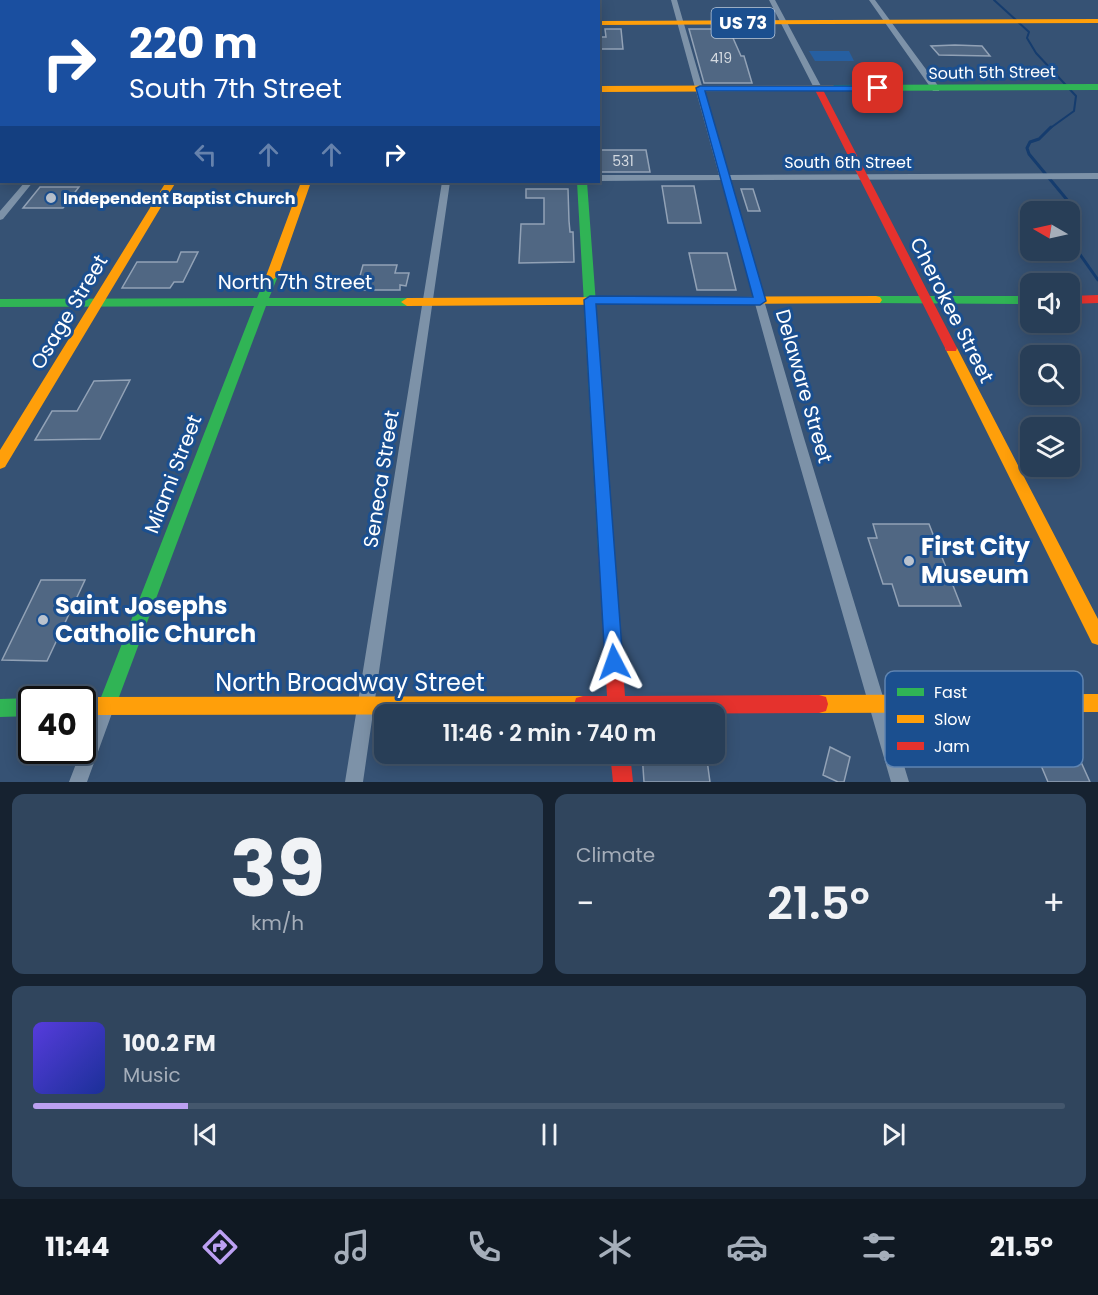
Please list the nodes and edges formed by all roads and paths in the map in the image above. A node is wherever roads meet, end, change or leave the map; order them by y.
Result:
1 (674, 0) edge
2 (772, 0) edge
3 (872, 0) edge
4 (1098, 21) edge
5 (681, 22) junction
6 (600, 23) edge
7 (783, 23) junction
8 (888, 23) junction
9 (1096, 87) edge
10 (600, 88) edge
11 (700, 88) junction
12 (818, 88) junction
13 (936, 89) junction
14 (1093, 176) edge
15 (725, 177) junction
16 (862, 177) junction
17 (600, 178) edge
18 (29, 183) edge
19 (170, 183) edge
20 (306, 183) edge
21 (446, 183) edge
22 (582, 183) edge
23 (1098, 185) edge
24 (0, 217) edge
25 (1098, 299) edge
26 (590, 300) junction
27 (926, 300) junction
28 (1020, 300) edge
29 (1080, 300) edge
30 (427, 301) junction
31 (760, 301) junction
32 (262, 302) junction
33 (0, 303) edge
34 (97, 303) junction
35 (0, 463) edge
36 (1098, 637) edge
37 (1083, 703) edge
38 (1098, 703) edge
39 (617, 704) edge
40 (876, 704) junction
41 (885, 704) edge
42 (96, 705) edge
43 (107, 705) junction
44 (366, 705) junction
45 (374, 705) edge
46 (18, 707) edge
47 (725, 707) edge
48 (0, 708) edge
49 (885, 733) edge
50 (621, 764) edge
51 (895, 767) edge
52 (78, 782) edge
53 (354, 782) edge
54 (622, 782) edge
55 (900, 782) edge

1 - 5 street, Delaware Street
2 - 7 street, Cherokee Street
3 - 8 street
4 - 8 main road, US 73
5 - 6 main road, US 73
5 - 7 main road, US 73
5 - 11 street, Delaware Street
7 - 8 main road, US 73
7 - 12 street, Cherokee Street
8 - 13 street
9 - 13 main road, South 5th Street
10 - 11 main road, South 5th Street
11 - 12 main road, South 5th Street
11 - 15 street, Delaware Street
12 - 13 main road, South 5th Street
12 - 16 main road, Cherokee Street
14 - 16 street, South 6th Street
14 - 23 street
15 - 16 street, South 6th Street
15 - 17 street, South 6th Street
15 - 31 street, Delaware Street
16 - 27 main road, Cherokee Street
18 - 24 street
19 - 34 main road, Osage Street
20 - 32 main road, Miami Street
21 - 30 street, Seneca Street
22 - 26 main road
25 - 29 main road
26 - 30 main road, North 7th Street
26 - 31 main road, North 7th Street
26 - 39 main road
27 - 28 main road, North 7th Street
27 - 31 main road, North 7th Street
27 - 36 main road, Cherokee Street
30 - 32 main road, North 7th Street
30 - 44 street, Seneca Street
31 - 40 street, Delaware Street
32 - 34 main road, North 7th Street
32 - 43 main road, Miami Street
33 - 34 main road, North 7th Street
34 - 35 main road, Osage Street
37 - 38 main road, North Broadway Street
40 - 41 main road, North Broadway Street
40 - 47 main road, North Broadway Street
40 - 49 street, Delaware Street
42 - 43 main road, North Broadway Street
43 - 44 main road, North Broadway Street
43 - 52 street, Miami Street
44 - 45 main road, North Broadway Street
44 - 53 street, Seneca Street
46 - 48 main road
50 - 54 main road
51 - 55 street, Delaware Street

